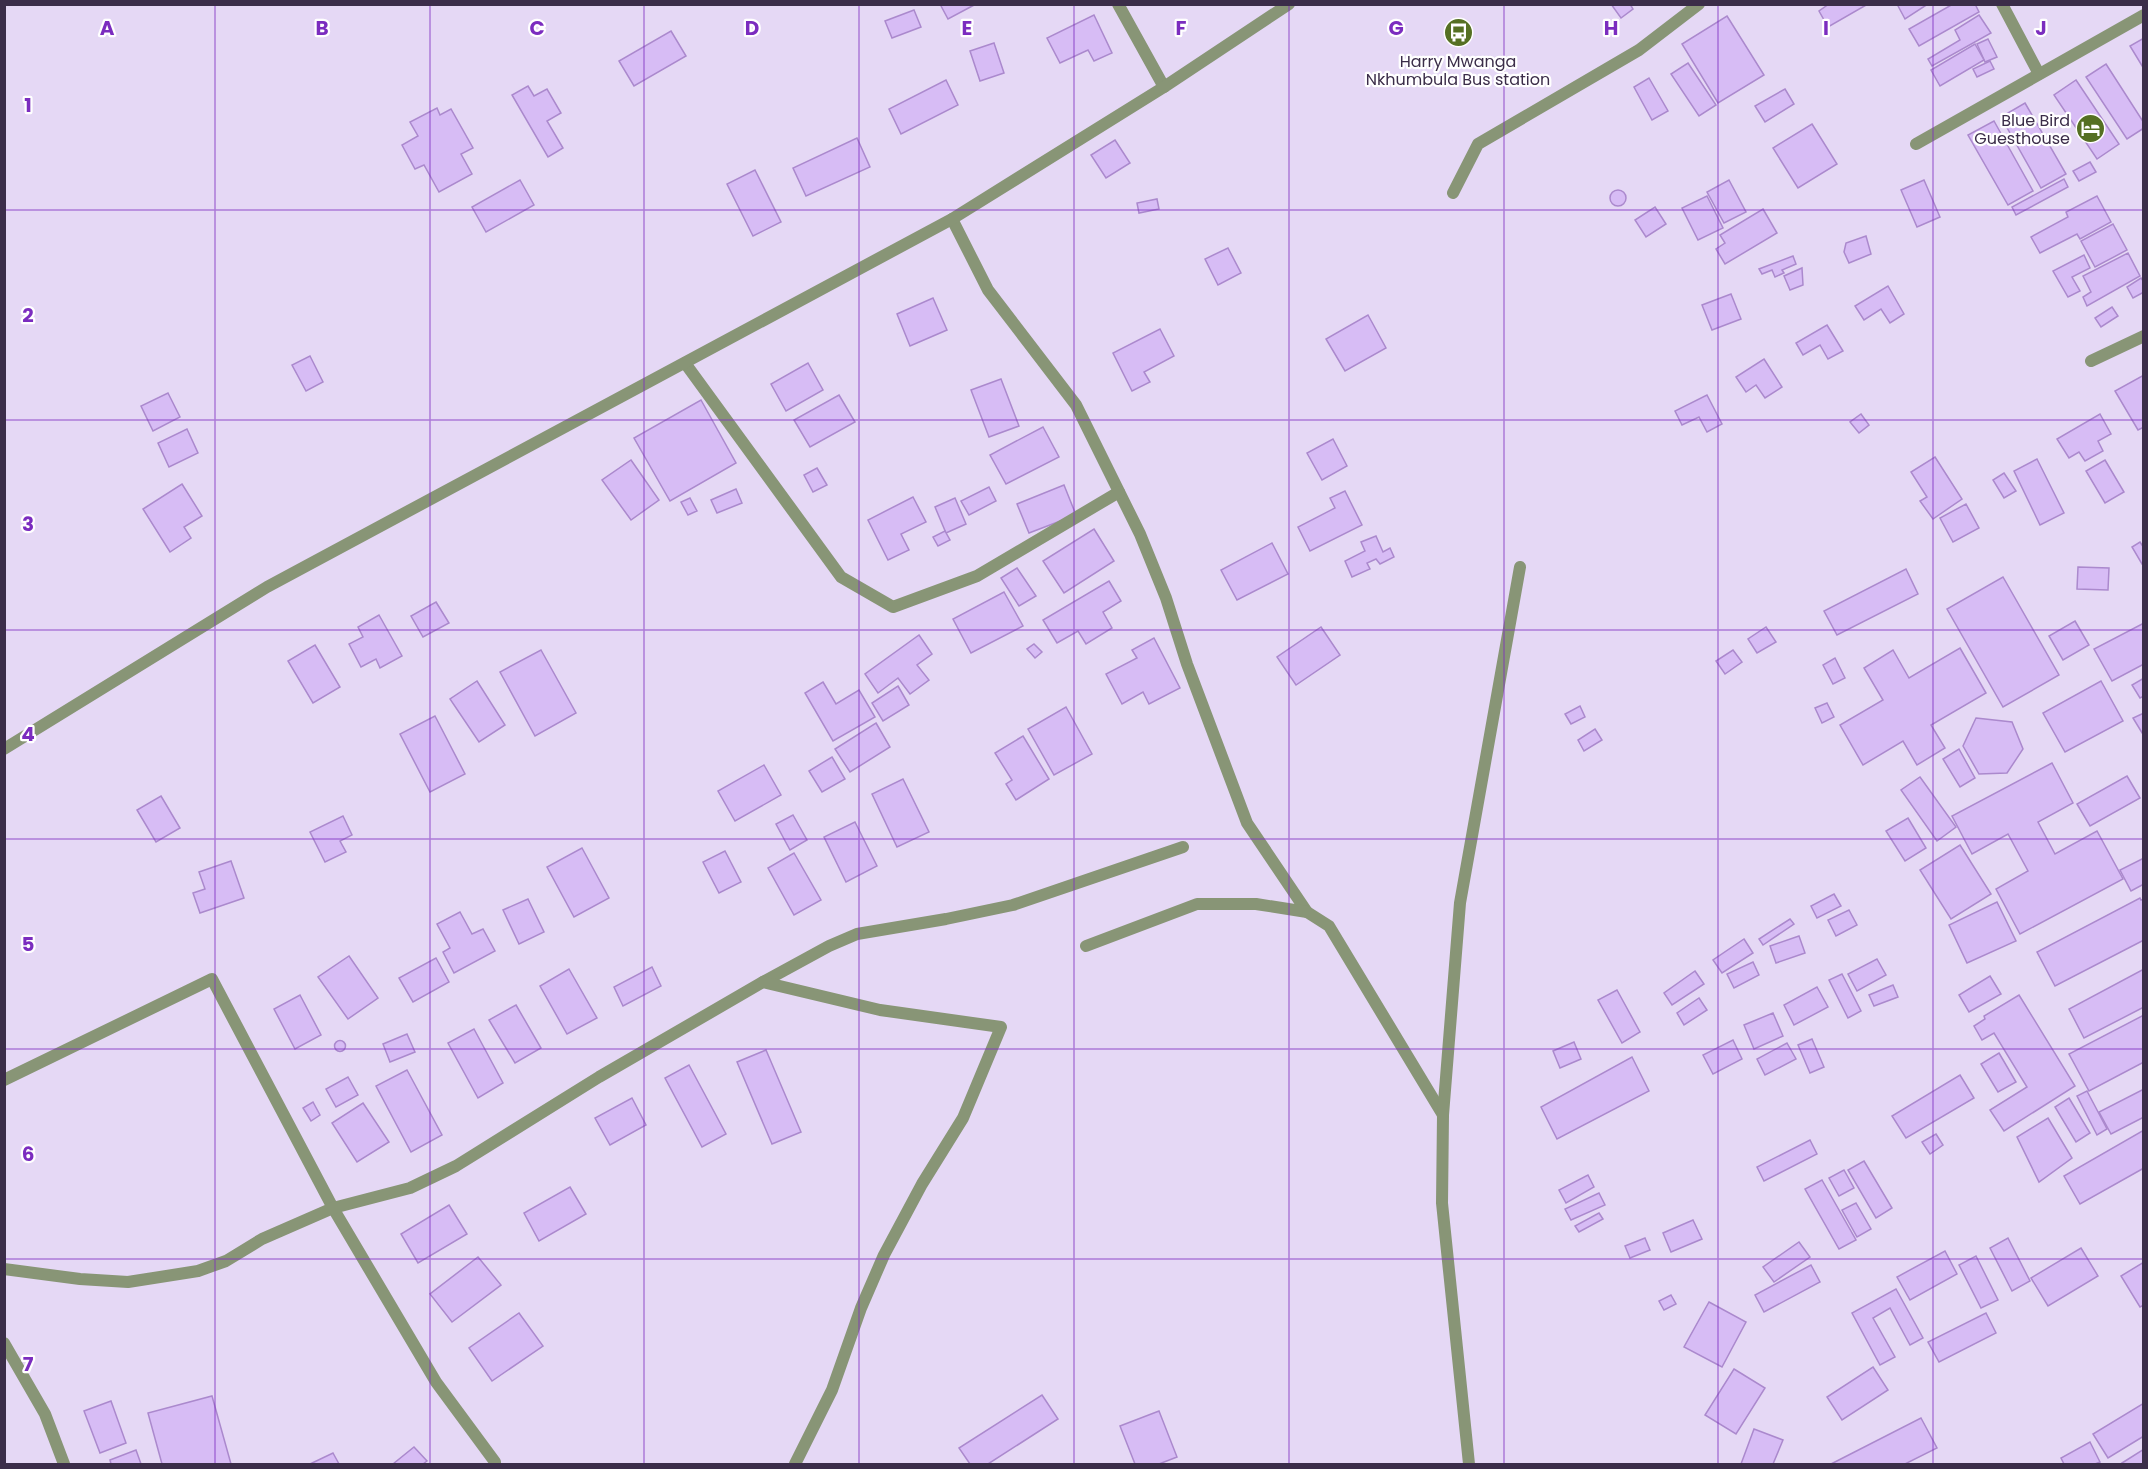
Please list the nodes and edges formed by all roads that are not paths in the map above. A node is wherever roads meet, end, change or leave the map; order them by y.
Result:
1 (1118, 4) edge
2 (1289, 4) edge
3 (1699, 4) edge
4 (2002, 4) edge
5 (2144, 15) edge
6 (2039, 74) junction
7 (1164, 87) junction
8 (1916, 144) dead end
9 (1453, 194) dead end
10 (952, 219) junction
11 (2144, 336) edge
12 (2091, 361) dead end
13 (686, 363) junction
14 (1119, 492) junction
15 (1520, 567) dead end
16 (4, 749) edge
17 (1183, 847) dead end
18 (1307, 912) junction
19 (1086, 946) dead end
20 (763, 982) junction
21 (4, 1080) edge
22 (1443, 1115) junction
23 (333, 1208) junction
24 (4, 1269) edge
25 (4, 1343) edge
26 (495, 1462) dead end
27 (64, 1464) edge
28 (795, 1464) edge
29 (1469, 1464) edge

1 - 7 street
2 - 7 street
3 - 9 street
4 - 6 street
5 - 6 street
6 - 8 street
7 - 10 street
10 - 13 street
10 - 14 street
11 - 12 street
13 - 14 street
13 - 16 street
14 - 18 street
15 - 22 street
17 - 20 street
18 - 19 street
18 - 22 street
20 - 23 street
20 - 28 street
21 - 23 street
22 - 29 street
23 - 24 street
23 - 26 street
25 - 27 street

